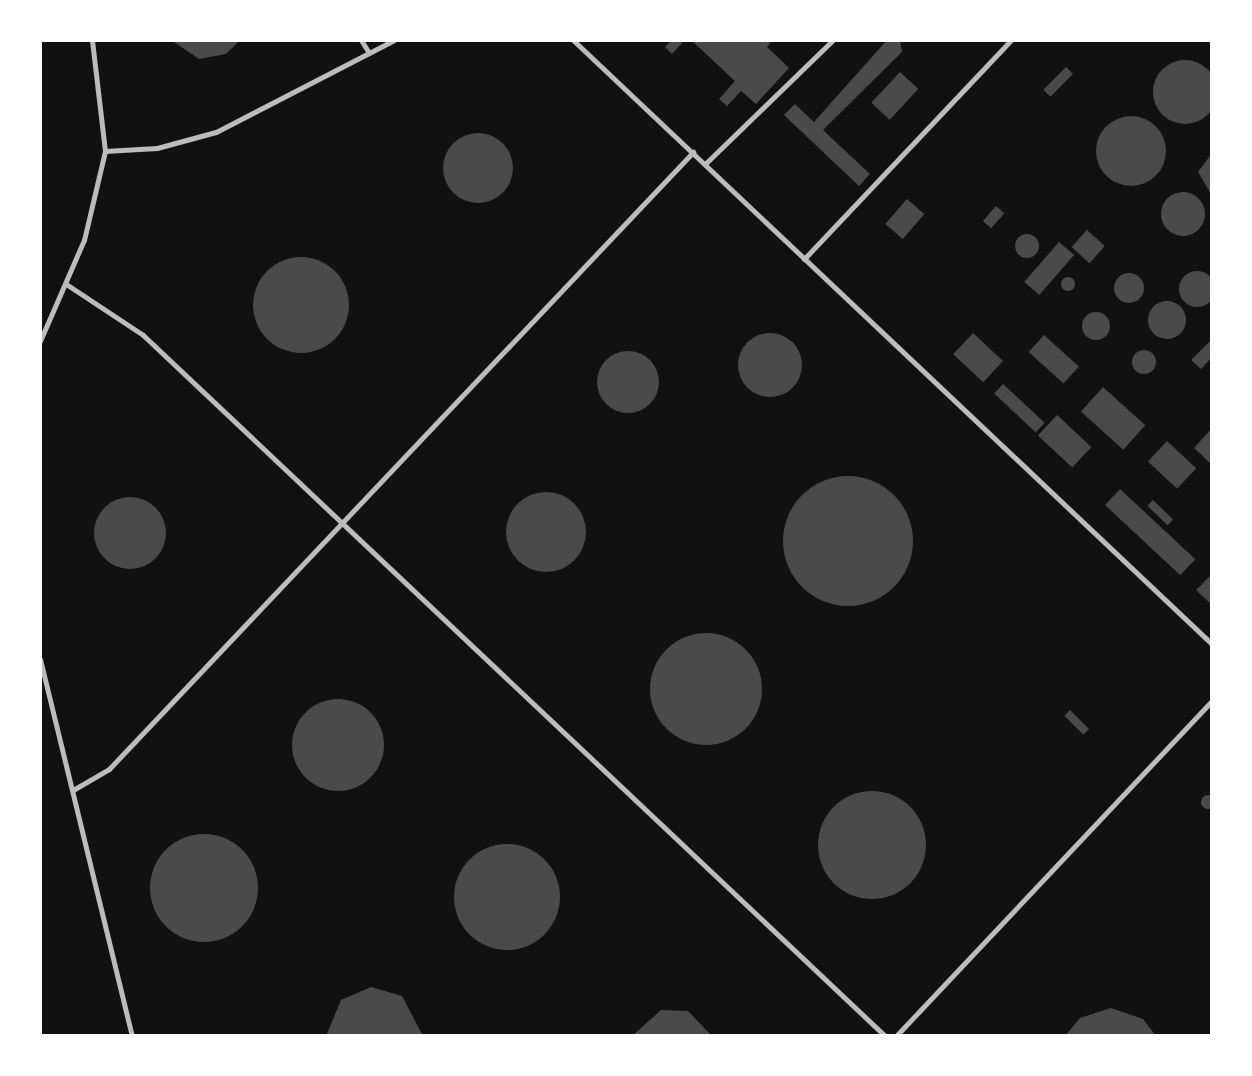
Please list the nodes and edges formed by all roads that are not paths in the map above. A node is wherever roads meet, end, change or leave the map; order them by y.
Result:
1 (92, 40) edge
2 (361, 40) edge
3 (394, 40) edge
4 (574, 40) edge
5 (833, 40) edge
6 (1011, 40) edge
7 (369, 54) junction
8 (105, 150) junction
9 (692, 152) junction
10 (706, 164) junction
11 (804, 259) junction
12 (66, 284) junction
13 (40, 341) edge
14 (341, 520) junction
15 (1212, 644) edge
16 (40, 658) edge
17 (1212, 702) edge
18 (72, 790) junction
19 (132, 1036) edge
20 (885, 1036) edge
21 (896, 1036) edge

1 - 8 lane
2 - 7 lane
3 - 7 lane
4 - 9 lane
5 - 10 lane
6 - 11 lane
7 - 8 lane
8 - 12 lane
9 - 10 lane
9 - 14 lane
10 - 11 lane
11 - 15 lane
12 - 13 lane
12 - 14 lane
14 - 18 lane
14 - 20 lane
16 - 18 lane
17 - 21 lane
18 - 19 lane

